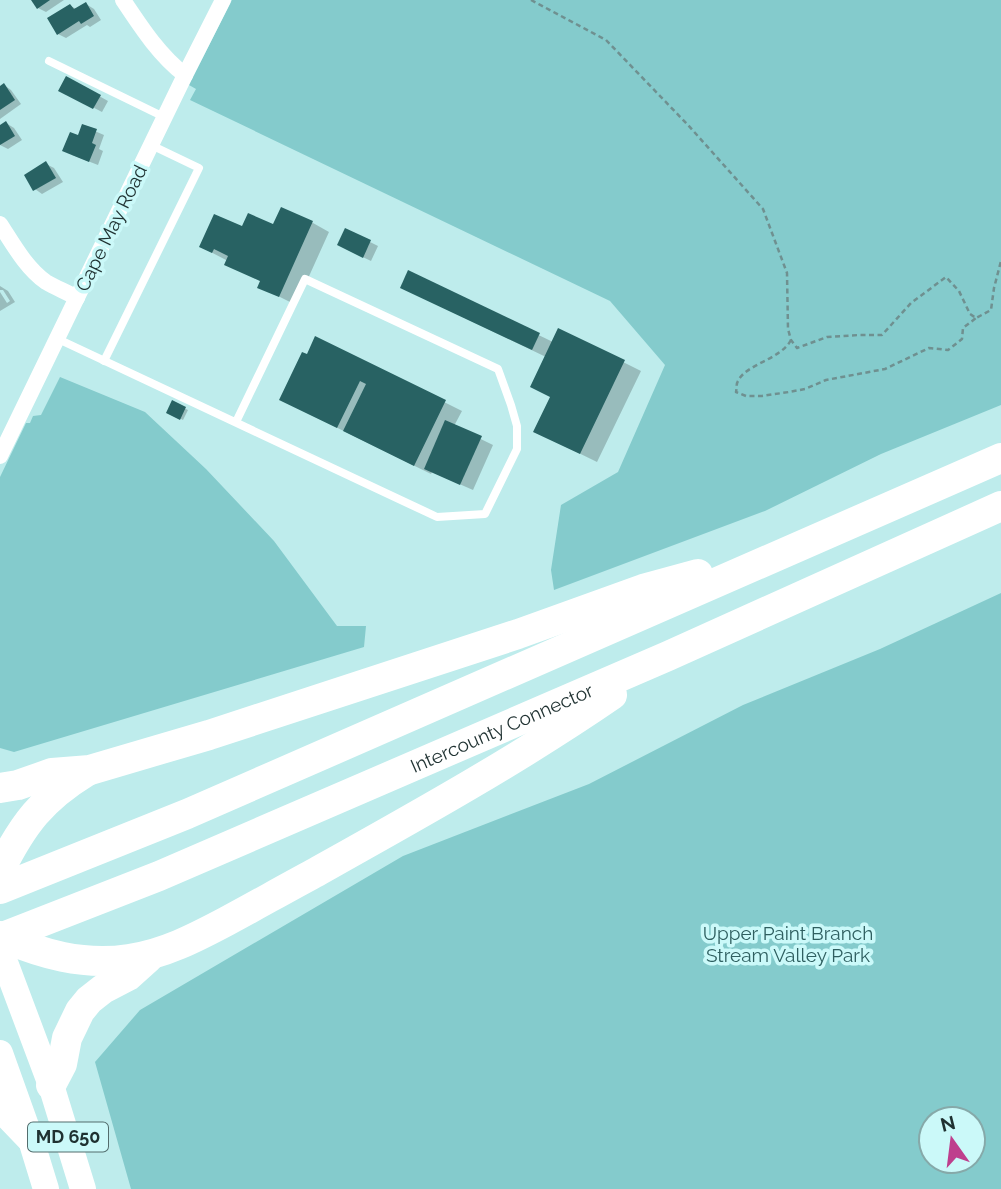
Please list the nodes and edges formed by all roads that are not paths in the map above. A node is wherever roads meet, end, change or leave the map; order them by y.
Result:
1 (122, 0) edge
2 (223, 0) edge
3 (49, 61) dead end
4 (185, 75) junction
5 (164, 117) junction
6 (151, 145) junction
7 (0, 224) edge
8 (77, 298) junction
9 (58, 339) junction
10 (104, 360) junction
11 (236, 422) junction
12 (0, 456) edge
13 (1001, 458) edge
14 (1001, 506) edge
15 (798, 547) junction
16 (668, 656) junction
17 (90, 770) junction
18 (0, 788) edge
19 (0, 870) edge
20 (0, 889) edge
21 (0, 937) edge
22 (0, 949) edge
23 (153, 954) junction
24 (0, 1053) edge
25 (51, 1085) junction
26 (0, 1106) edge
27 (30, 1137) junction
28 (46, 1189) edge
29 (83, 1189) edge

1 - 4 street
2 - 4 street, Cape May Road
3 - 5 lane
4 - 5 street, Cape May Road
5 - 6 street, Cape May Road
6 - 8 street, Cape May Road
6 - 10 lane
7 - 8 street
8 - 9 street, Cape May Road
9 - 10 lane
9 - 12 street, Cape May Road
10 - 11 lane
11 - 11 lane
13 - 15 highway
14 - 16 highway, Intercounty Connector
15 - 17 highway
15 - 20 highway
16 - 21 highway, Intercounty Connector
16 - 23 highway
17 - 18 highway
17 - 19 highway
21 - 23 highway
22 - 25 main road, MD 650
23 - 25 highway
24 - 27 main road, MD 650
25 - 29 main road, MD 650
26 - 27 highway
27 - 28 main road, MD 650

